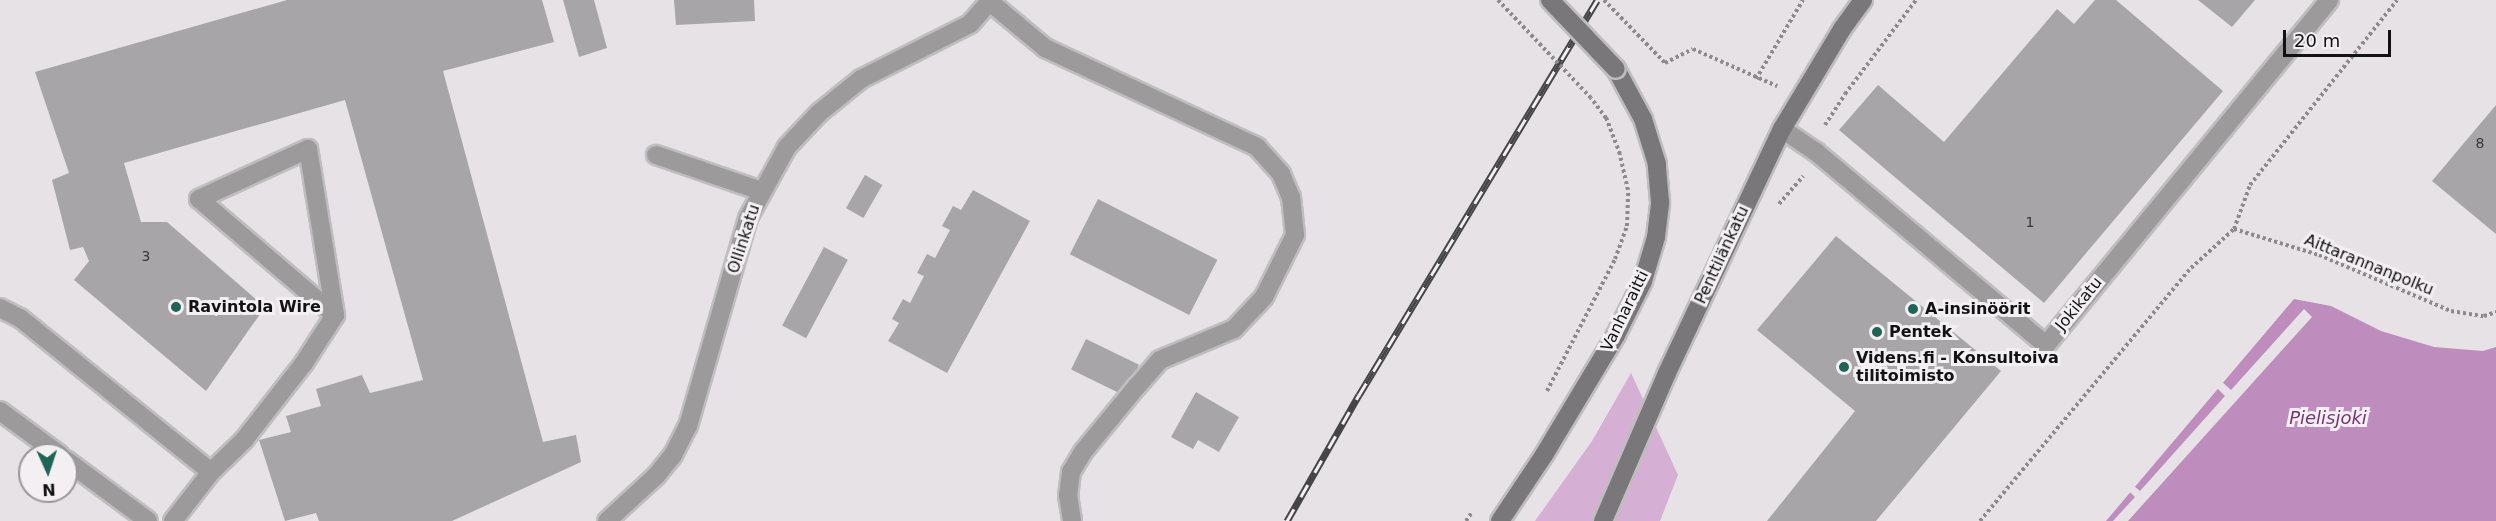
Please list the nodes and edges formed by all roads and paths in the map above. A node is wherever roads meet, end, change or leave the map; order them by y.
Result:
1 (1498, 0) edge
2 (1550, 0) edge
3 (1604, 0) edge
4 (1803, 0) edge
5 (1863, 0) edge
6 (1916, 0) edge
7 (2329, 0) edge
8 (2397, 0) edge
9 (990, 1) edge
10 (1782, 129) junction
11 (1816, 152) junction
12 (656, 155) dead end
13 (761, 191) junction
14 (1778, 205) dead end
15 (2234, 229) junction
16 (0, 308) edge
17 (2496, 312) edge
18 (335, 315) junction
19 (1544, 396) dead end
20 (0, 411) edge
21 (44, 443) edge
22 (78, 469) edge
23 (211, 472) junction
24 (1478, 503) dead end
25 (148, 521) edge
26 (173, 521) edge
27 (607, 521) edge
28 (1072, 521) edge
29 (1466, 521) edge
30 (1500, 521) edge
31 (1603, 521) edge
32 (1980, 521) edge

1 - 19 path, bridge
2 - 30 street, Vanharaitti, bridge
3 - 4 path
5 - 10 street, Penttilänkatu
6 - 11 path
7 - 11 street, Jokikatu
8 - 15 path
9 - 13 street, Ollinkatu
9 - 28 street
10 - 11 street, Jokikatu
10 - 31 street, Penttilänkatu
11 - 14 path
12 - 13 street
13 - 27 street, Ollinkatu
15 - 17 path, Aittarannanpolku
15 - 32 path
16 - 23 street
18 - 18 street
18 - 23 street
20 - 21 street
22 - 25 street
23 - 26 street
24 - 29 path

